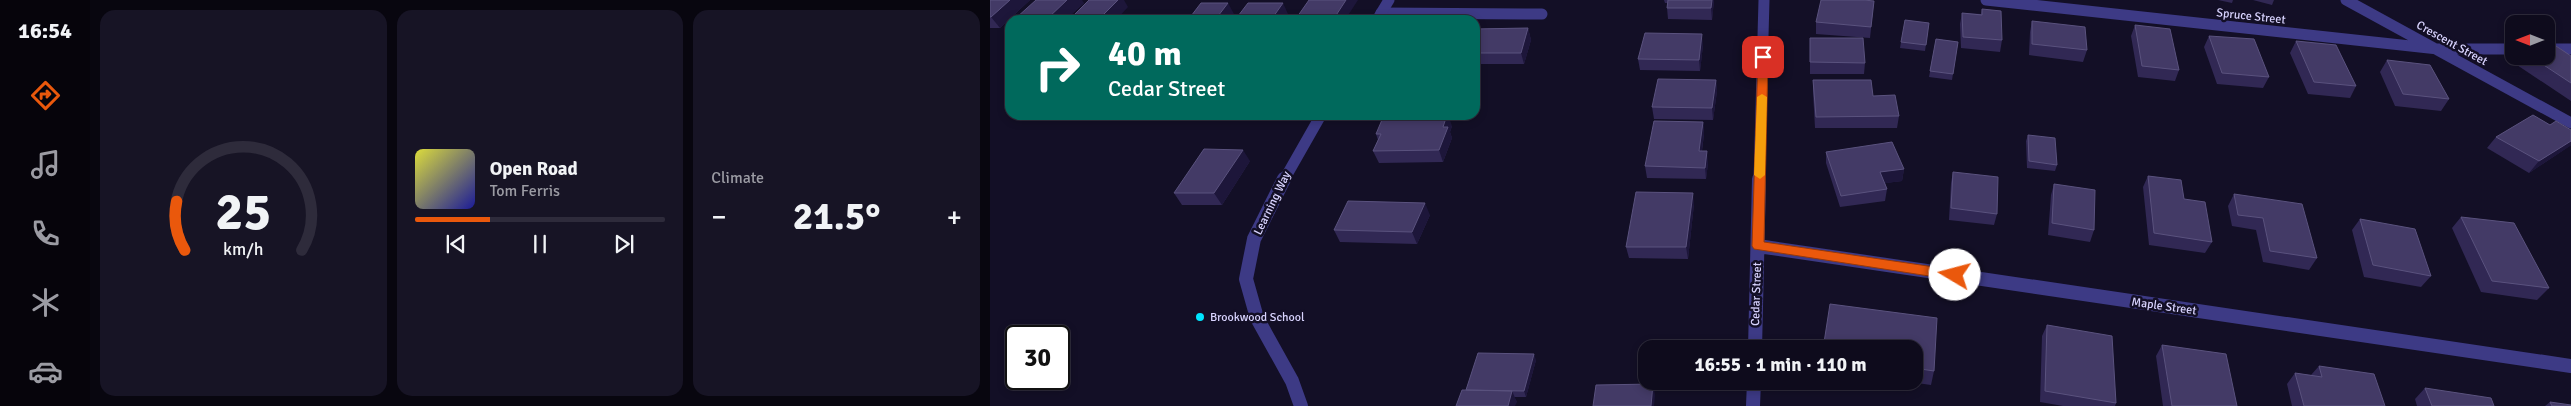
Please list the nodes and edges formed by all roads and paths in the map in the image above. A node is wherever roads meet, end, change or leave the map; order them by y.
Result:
1 (1389, 0) edge
2 (1764, 0) edge
3 (1986, 0) edge
4 (2346, 0) edge
5 (1542, 14) dead end
6 (1380, 15) edge
7 (1480, 15) edge
8 (2438, 48) junction
9 (2505, 49) edge
10 (2555, 49) edge
11 (2571, 49) edge
12 (1318, 120) edge
13 (2571, 124) edge
14 (1758, 246) junction
15 (1755, 340) edge
16 (2571, 366) edge
17 (1754, 390) edge
18 (1301, 406) edge
19 (1753, 406) edge

1 - 6 street
2 - 14 street, Cedar Street
3 - 8 street, Spruce Street
4 - 8 street, Crescent Street
5 - 7 street
8 - 9 street, Spruce Street
8 - 13 street, Crescent Street
10 - 11 street
12 - 18 street, Learning Way
14 - 15 street, Cedar Street
14 - 16 street, Maple Street
17 - 19 street

